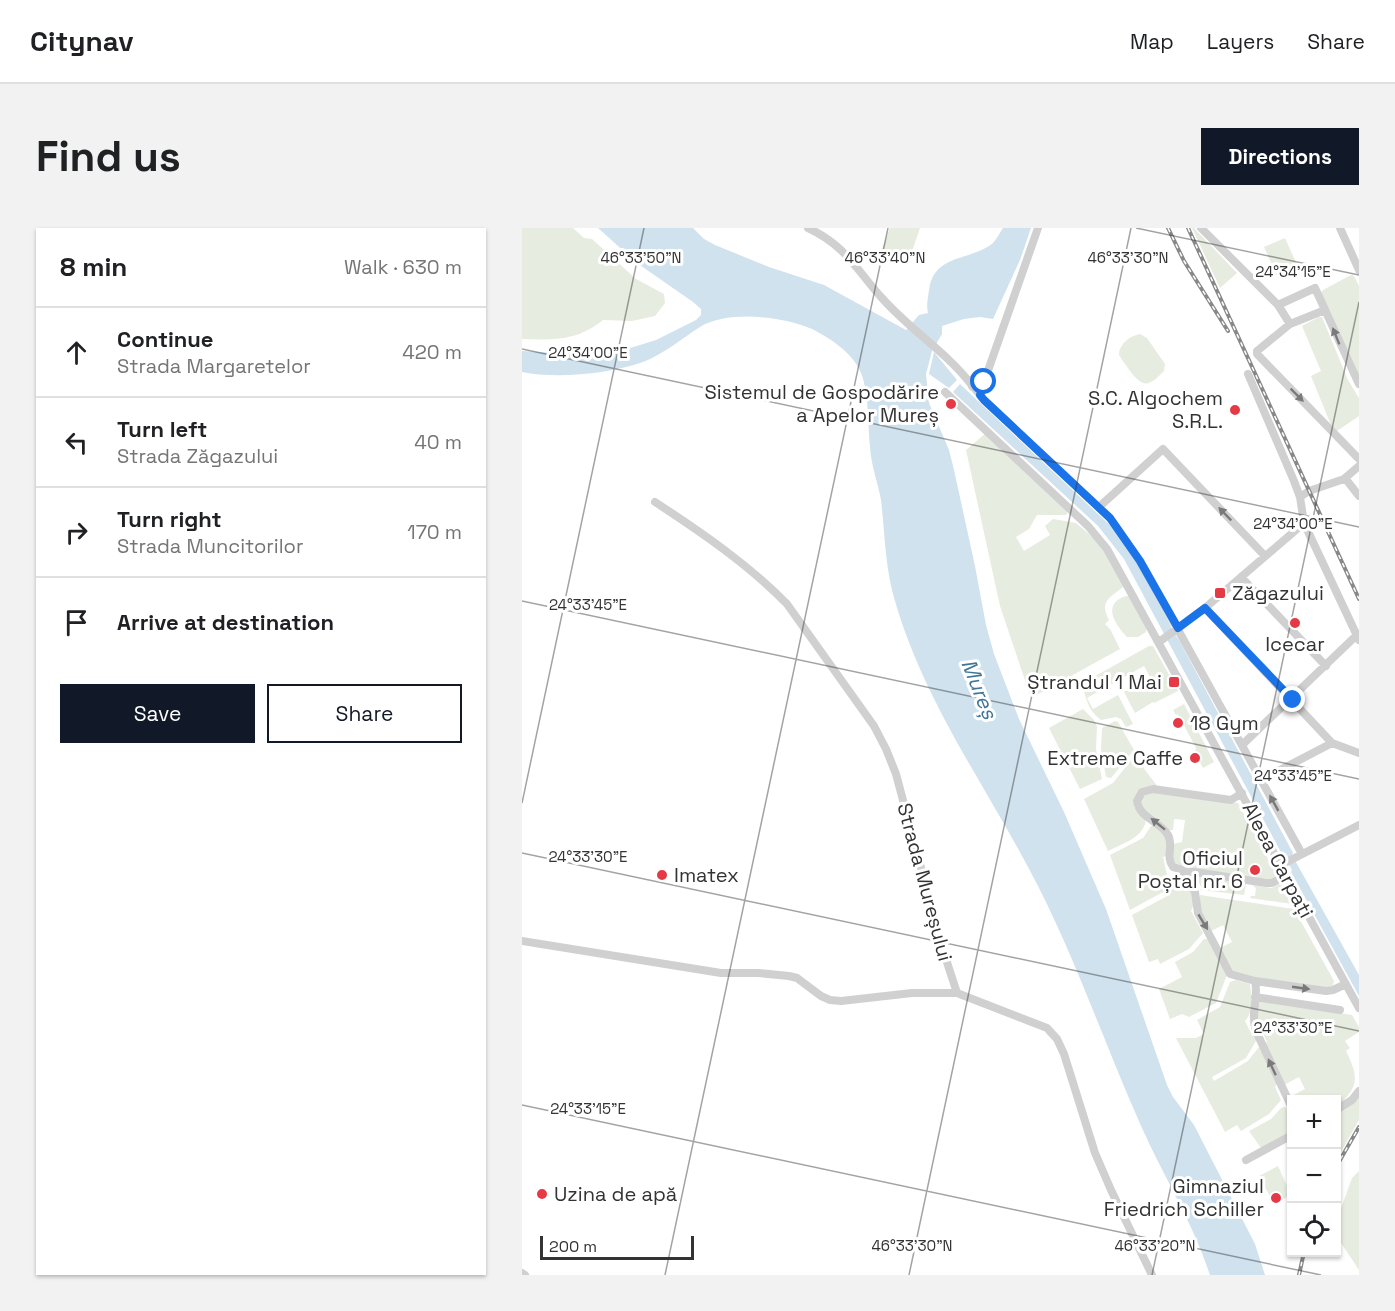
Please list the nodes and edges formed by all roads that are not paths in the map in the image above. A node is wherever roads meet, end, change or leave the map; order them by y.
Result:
1 (808, 228) edge
2 (1038, 228) edge
3 (1201, 228) edge
4 (1340, 228) edge
5 (1359, 270) edge
6 (1278, 305) junction
7 (1325, 310) junction
8 (1290, 324) junction
9 (1248, 374) dead end
10 (976, 384) junction
11 (1359, 384) edge
12 (945, 392) dead end
13 (1359, 459) edge
14 (1359, 466) edge
15 (1345, 478) junction
16 (1359, 496) edge
17 (1300, 497) junction
18 (655, 502) dead end
19 (1099, 507) junction
20 (1304, 523) junction
21 (1265, 556) junction
22 (1241, 577) junction
23 (1205, 608) junction
24 (1175, 630) junction
25 (1358, 638) edge
26 (1161, 640) junction
27 (1326, 666) junction
28 (1292, 698) junction
29 (1332, 743) junction
30 (1242, 745) junction
31 (1359, 753) edge
32 (1261, 780) junction
33 (1242, 794) junction
34 (1359, 825) edge
35 (1299, 856) junction
36 (1283, 865) junction
37 (1182, 870) junction
38 (1287, 875) junction
39 (522, 941) edge
40 (1255, 981) junction
41 (1346, 984) junction
42 (957, 993) junction
43 (1255, 997) junction
44 (1359, 1008) edge
45 (1340, 1010) dead end
46 (1359, 1091) edge
47 (1287, 1097) edge
48 (1341, 1107) edge
49 (1287, 1138) edge
50 (1246, 1160) dead end
51 (1152, 1275) edge

1 - 10 street
2 - 10 street
3 - 6 street
4 - 5 street
6 - 7 street
6 - 8 street
7 - 8 street
11 -> 7 street
8 -> 13 street
9 - 17 street
10 - 19 street
12 - 26 street, Aleea Carpați
14 - 15 street
15 - 16 street
15 - 17 street
17 - 20 street
18 - 42 street, Strada Mureșului
21 -> 19 street
19 - 24 street
20 - 21 street
20 - 25 street
21 - 22 street
22 - 23 street
22 - 27 street
23 - 24 street
23 - 28 street
24 - 26 street
24 - 30 street
25 - 27 street
26 - 33 street, Aleea Carpați
27 - 28 street
28 - 29 street
28 - 30 street
29 - 31 street
29 - 32 street
30 - 32 street
35 -> 32 street
33 - 36 street, Aleea Carpați
37 -> 33 street
34 - 35 street
35 - 36 street
36 - 38 street, Aleea Carpați
37 - 38 street
37 -> 40 street
38 - 41 street, Aleea Carpați
39 - 42 street
40 -> 41 street
40 - 43 street
41 - 44 street, Aleea Carpați
42 - 51 street
43 - 45 street
47 -> 43 street
46 - 48 street
49 - 50 street

